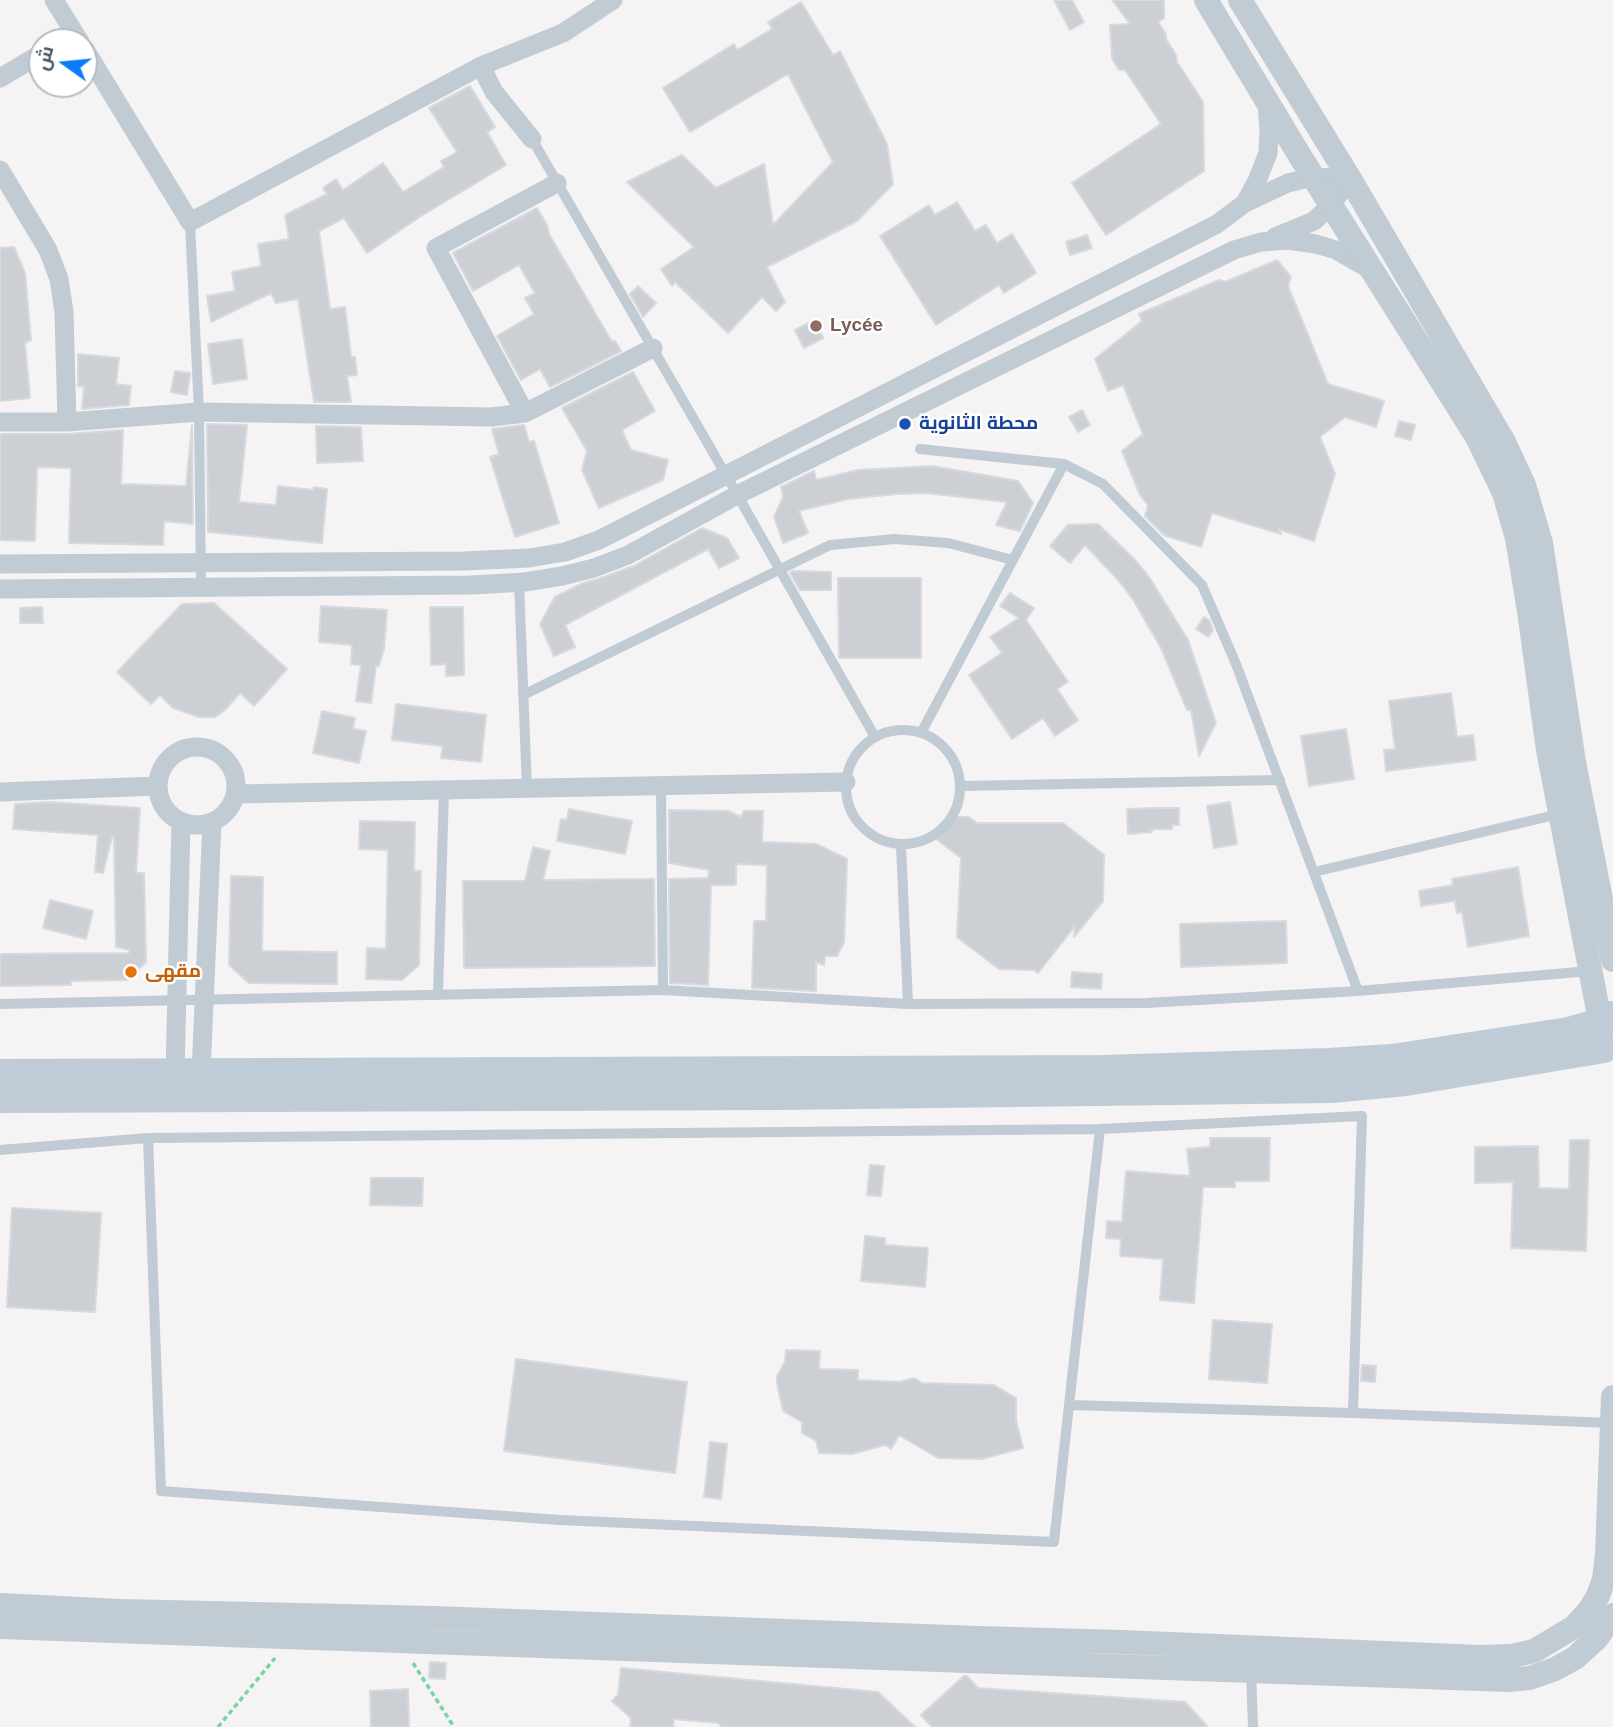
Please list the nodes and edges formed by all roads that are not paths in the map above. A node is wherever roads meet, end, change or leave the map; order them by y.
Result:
1 (54, 0) edge
2 (614, 0) edge
3 (1206, 0) edge
4 (1240, 0) edge
5 (68, 28) edge
6 (28, 61) edge
7 (481, 66) junction
8 (98, 77) edge
9 (0, 78) edge
10 (1267, 101) junction
11 (532, 139) joint
12 (0, 170) edge
13 (1313, 177) junction
14 (1350, 179) junction
15 (557, 183) junction
16 (1245, 203) junction
17 (1331, 205) junction
18 (190, 222) junction
19 (1261, 242) junction
20 (1372, 270) junction
21 (653, 348) junction
22 (199, 412) junction
23 (525, 413) junction
24 (0, 422) edge
25 (67, 422) junction
26 (920, 449) dead end
27 (1064, 464) junction
28 (726, 475) junction
29 (737, 495) junction
30 (1013, 560) junction
31 (201, 562) junction
32 (0, 564) edge
33 (780, 569) junction
34 (519, 582) junction
35 (201, 587) junction
36 (0, 589) edge
37 (523, 695) junction
38 (922, 733) junction
39 (875, 737) junction
40 (1280, 780) junction
41 (846, 782) junction
42 (158, 786) junction
43 (661, 786) junction
44 (961, 786) junction
45 (527, 789) junction
46 (444, 790) junction
47 (0, 792) edge
48 (236, 794) junction
49 (1560, 814) junction
50 (181, 822) junction
51 (212, 823) junction
52 (901, 845) junction
53 (1314, 872) junction
54 (1613, 960) edge
55 (1590, 971) junction
56 (663, 990) junction
57 (1358, 991) junction
58 (439, 995) junction
59 (204, 1000) junction
60 (177, 1001) junction
61 (0, 1004) edge
62 (908, 1004) junction
63 (1607, 1031) edge
64 (188, 1072) junction
65 (0, 1073) edge
66 (0, 1099) edge
67 (1100, 1129) junction
68 (148, 1139) junction
69 (0, 1150) edge
70 (1613, 1397) edge
71 (1069, 1405) junction
72 (1353, 1413) junction
73 (1613, 1423) edge
74 (0, 1605) edge
75 (1613, 1615) edge
76 (0, 1627) edge
77 (1251, 1671) junction
78 (1253, 1727) edge

1 - 5 street
2 - 7 street
3 - 10 street
4 - 14 street
6 - 9 street
7 - 11 street
7 - 18 street
8 - 18 street
10 - 13 street
10 - 16 street
11 - 15 lane
12 - 25 street
13 - 14 street
13 - 16 street
13 - 17 street
14 - 17 street
14 - 54 street
15 - 21 lane
15 - 23 street
16 - 28 street
17 - 19 street
17 - 20 street
18 - 22 lane
19 - 20 street
19 - 29 street
20 - 49 street
21 - 23 street
21 - 28 lane
22 - 23 street
22 - 25 street
22 - 31 lane
24 - 25 street
26 - 27 lane
27 - 30 lane
27 - 40 lane
28 - 29 lane
28 - 31 street
29 - 33 lane
29 - 34 street
30 - 33 lane
30 - 38 lane
31 - 32 street
31 - 35 lane
33 - 37 lane
33 - 39 lane
34 - 35 street
34 - 37 lane
35 - 36 street
37 - 45 lane
38 - 39 lane
38 - 44 lane
39 - 41 lane
40 - 44 lane
40 - 53 lane
41 - 43 street
41 - 52 lane
42 - 47 street
42 - 48 street
42 - 50 street
43 - 45 street
43 - 56 lane
44 - 52 lane
45 - 46 street
46 - 48 street
46 - 58 lane
48 - 51 street
49 - 53 lane
49 - 55 street
50 - 51 street
50 - 60 street
51 - 59 street
52 - 62 lane
53 - 57 lane
55 - 57 lane
55 - 63 street
56 - 58 lane
56 - 62 lane
57 - 62 lane
58 - 59 lane
59 - 60 lane
59 - 64 street
60 - 61 lane
60 - 64 street
63 - 64 main road
63 - 66 main road
64 - 65 main road
67 - 68 lane
67 - 71 lane
67 - 72 lane
68 - 69 lane
68 - 71 lane
70 - 73 street
71 - 72 lane
72 - 73 lane
73 - 74 street
75 - 77 street
76 - 77 street
77 - 78 lane

